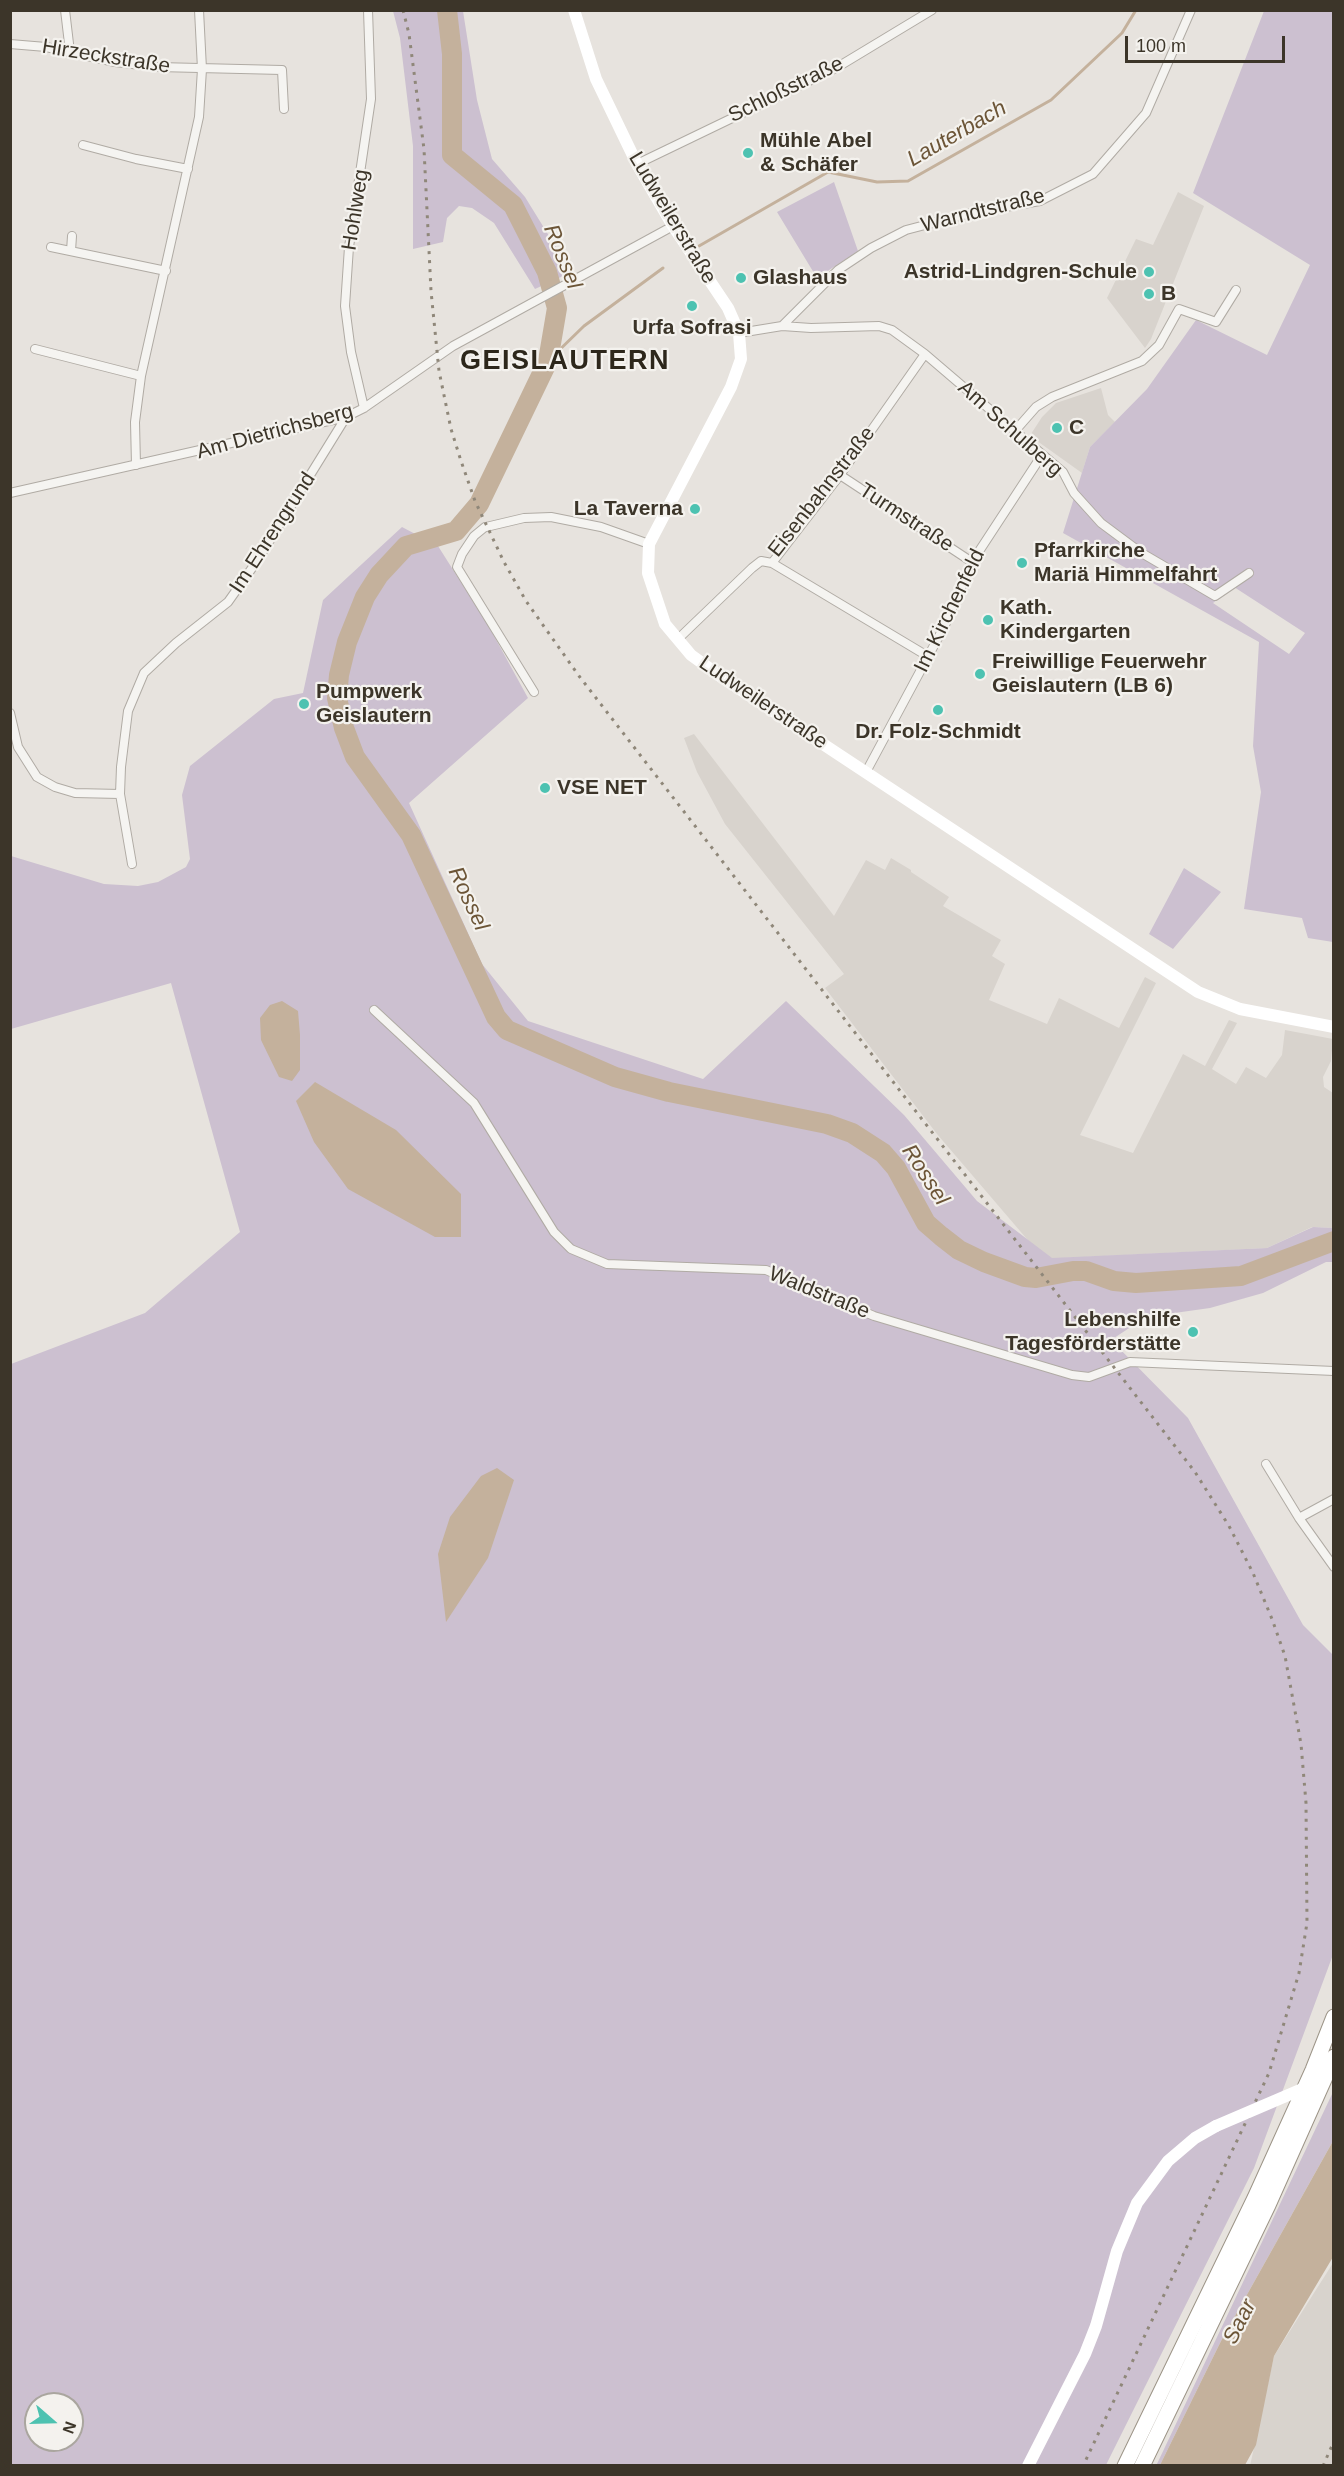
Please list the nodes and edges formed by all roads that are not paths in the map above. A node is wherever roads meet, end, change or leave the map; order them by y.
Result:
1 (65, 10) edge
2 (199, 10) edge
3 (368, 10) edge
4 (574, 10) edge
5 (932, 10) edge
6 (1191, 10) edge
7 (10, 44) edge
8 (70, 52) junction
9 (202, 69) junction
10 (284, 109) dead end
11 (83, 145) dead end
12 (637, 164) junction
13 (189, 169) junction
14 (673, 226) junction
15 (72, 236) dead end
16 (51, 247) dead end
17 (71, 251) junction
18 (166, 271) junction
19 (1236, 290) dead end
20 (782, 326) junction
21 (739, 333) junction
22 (34, 349) dead end
23 (925, 354) junction
24 (141, 376) junction
25 (364, 408) junction
26 (346, 417) junction
27 (1014, 432) junction
28 (1042, 455) junction
29 (136, 465) junction
30 (840, 475) junction
31 (10, 493) edge
32 (649, 544) junction
33 (972, 562) junction
34 (772, 563) junction
35 (1249, 573) dead end
36 (678, 639) junction
37 (929, 657) junction
38 (534, 692) dead end
39 (10, 713) edge
40 (866, 772) junction
41 (120, 794) junction
42 (132, 864) dead end
43 (374, 1010) dead end
44 (1334, 1026) edge
45 (1334, 1371) edge
46 (1266, 1464) dead end
47 (1334, 1498) edge
48 (1299, 1518) junction
49 (1334, 1567) edge
50 (1334, 2005) edge
51 (1334, 2017) edge
52 (1326, 2036) junction
53 (1334, 2057) edge
54 (1334, 2068) edge
55 (1291, 2137) junction
56 (1028, 2466) edge
57 (1125, 2466) edge
58 (1142, 2466) edge

1 - 8 street
2 - 9 street
3 - 25 street, Hohlweg
4 - 12 main road, Ludweilerstraße
5 - 12 street, Schloßstraße
6 - 20 street, Warndtstraße
7 - 8 street, Hirzeckstraße
8 - 9 street, Hirzeckstraße
9 - 10 street, Hirzeckstraße
9 - 13 street
11 - 13 street
12 - 14 main road, Ludweilerstraße
13 - 18 street
14 - 21 main road, Ludweilerstraße
14 - 25 street, Am Dietrichsberg
15 - 17 street
16 - 17 street
17 - 18 street
18 - 24 street
19 - 27 street
20 - 21 street, Am Schulberg
20 - 23 street, Am Schulberg
21 - 32 main road, Ludweilerstraße
22 - 24 street
23 - 27 street, Am Schulberg
23 - 30 street, Eisenbahnstraße
24 - 29 street
25 - 26 street, Am Dietrichsberg
26 - 29 street, Am Dietrichsberg
26 - 41 street, Im Ehrengrund
27 - 28 street, Am Schulberg
28 - 33 street, Im Kirchenfeld
28 - 35 street, Am Schulberg
29 - 31 street, Am Dietrichsberg
30 - 33 street, Turmstraße
30 - 34 street, Eisenbahnstraße
32 - 36 main road, Ludweilerstraße
32 - 38 street
33 - 37 street, Im Kirchenfeld
34 - 36 street, Eisenbahnstraße
34 - 37 street
36 - 40 main road, Ludweilerstraße
37 - 40 street, Im Kirchenfeld
39 - 41 street
40 - 44 main road, Ludweilerstraße
41 - 42 street, Im Ehrengrund
43 - 45 street, Waldstraße
46 - 48 street
47 - 48 street
48 - 49 street
50 - 52 highway
51 - 52 highway
52 - 55 highway
53 - 55 highway
54 - 56 main road, bridge
55 - 57 highway
55 - 58 highway

